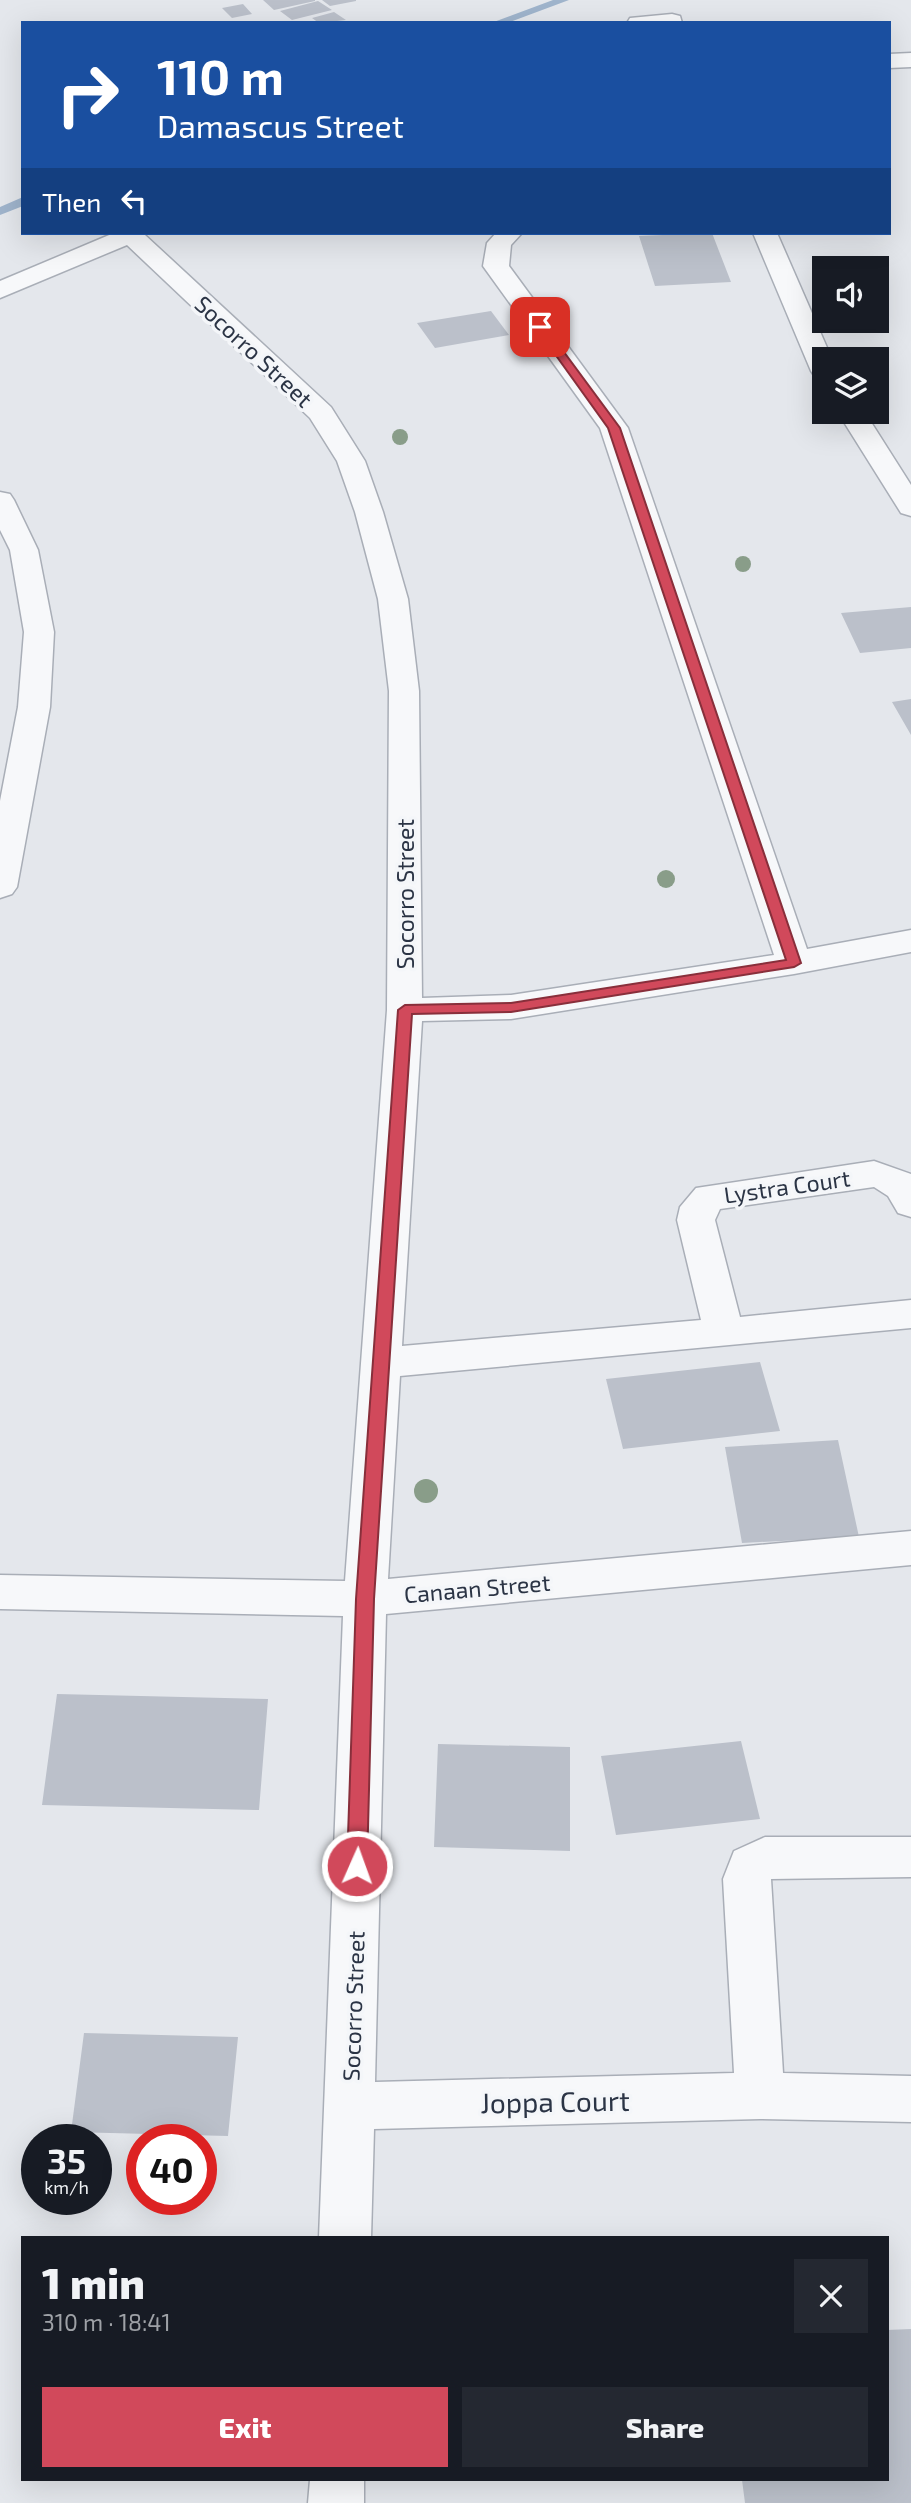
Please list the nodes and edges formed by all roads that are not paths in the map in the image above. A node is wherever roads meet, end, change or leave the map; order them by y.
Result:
1 (676, 16) edge
2 (649, 21) edge
3 (911, 60) edge
4 (891, 61) edge
5 (130, 235) edge
6 (133, 235) edge
7 (508, 235) edge
8 (766, 235) edge
9 (0, 290) edge
10 (814, 347) edge
11 (859, 424) edge
12 (908, 498) edge
13 (0, 500) edge
14 (0, 887) edge
15 (911, 941) edge
16 (794, 963) junction
17 (405, 1010) junction
18 (911, 1204) edge
19 (911, 1314) edge
20 (724, 1333) junction
21 (381, 1363) junction
22 (911, 1548) edge
23 (0, 1592) edge
24 (365, 1599) junction
25 (911, 1857) edge
26 (760, 2096) junction
27 (911, 2099) edge
28 (349, 2106) junction
29 (345, 2236) edge
30 (337, 2481) edge
31 (336, 2503) edge

1 - 2 street
3 - 4 street
5 - 9 street
6 - 17 street, Socorro Street
7 - 16 street
8 - 10 street
11 - 12 street
13 - 14 street
15 - 16 street
16 - 17 street
17 - 21 street, Socorro Street
18 - 20 street, Lystra Court
19 - 20 street
20 - 21 street
21 - 24 street, Socorro Street
22 - 24 street, Canaan Street
23 - 24 street, Canaan Street
24 - 28 street, Socorro Street
25 - 26 street
26 - 27 street, Joppa Court
26 - 28 street, Joppa Court
28 - 29 street, Socorro Street
30 - 31 street

